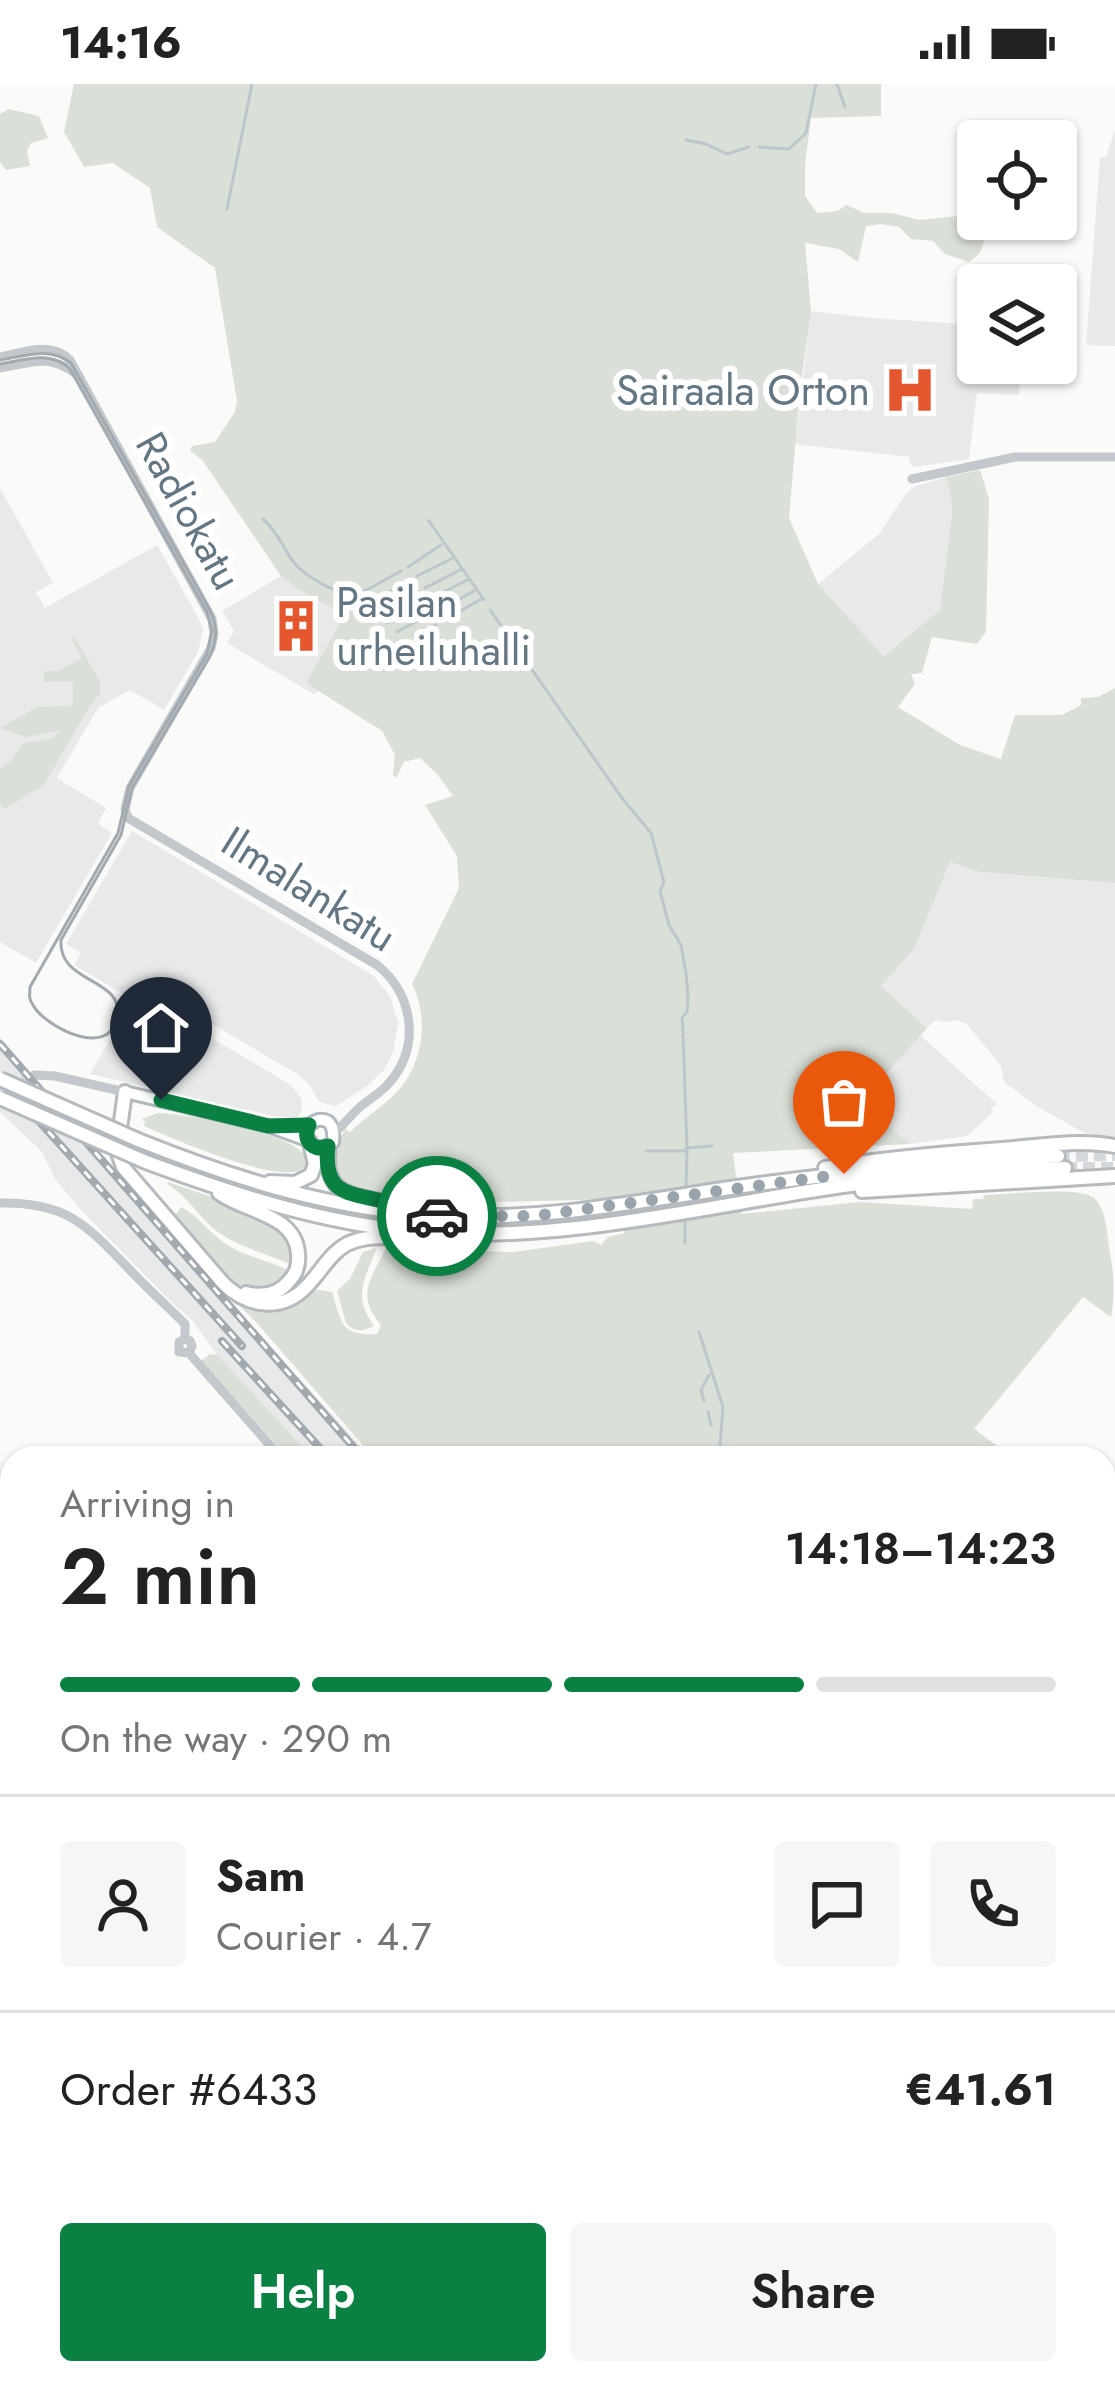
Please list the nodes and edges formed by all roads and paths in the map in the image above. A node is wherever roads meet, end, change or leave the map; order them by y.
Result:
1 (0, 356) edge
2 (0, 368) edge
3 (76, 374) junction
4 (1115, 457) edge
5 (912, 479) dead end
6 (125, 809) joint
7 (34, 1075) tunnel mouth
8 (0, 1079) edge
9 (125, 1092) junction
10 (0, 1098) edge
11 (309, 1125) junction
12 (268, 1126) junction
13 (330, 1134) junction
14 (309, 1142) junction
15 (1111, 1145) edge
16 (1062, 1158) junction
17 (1115, 1170) edge
18 (1084, 1179) junction
19 (257, 1184) junction
20 (208, 1185) junction
21 (783, 1196) junction
22 (0, 1203) edge
23 (413, 1214) junction
24 (416, 1232) junction
25 (214, 1272) junction
26 (270, 1446) edge

1 - 3 street
2 - 3 street
3 - 6 street, Radiokatu
4 - 5 street
6 - 13 street, Ilmalankatu
7 - 9 street
8 - 19 main road, bridge
9 - 12 main road
9 - 25 main road
10 - 20 main road, bridge
11 - 12 main road
11 - 13 main road
11 - 14 main road
12 - 14 main road
13 - 14 main road
13 - 23 main road
14 - 19 main road
15 - 16 main road
15 - 17 main road
16 - 18 main road
16 - 21 main road
16 - 23 main road
17 - 18 main road
18 - 21 main road
19 - 23 main road
20 - 24 main road
20 - 25 main road
21 - 24 main road
22 - 26 street
24 - 25 main road

